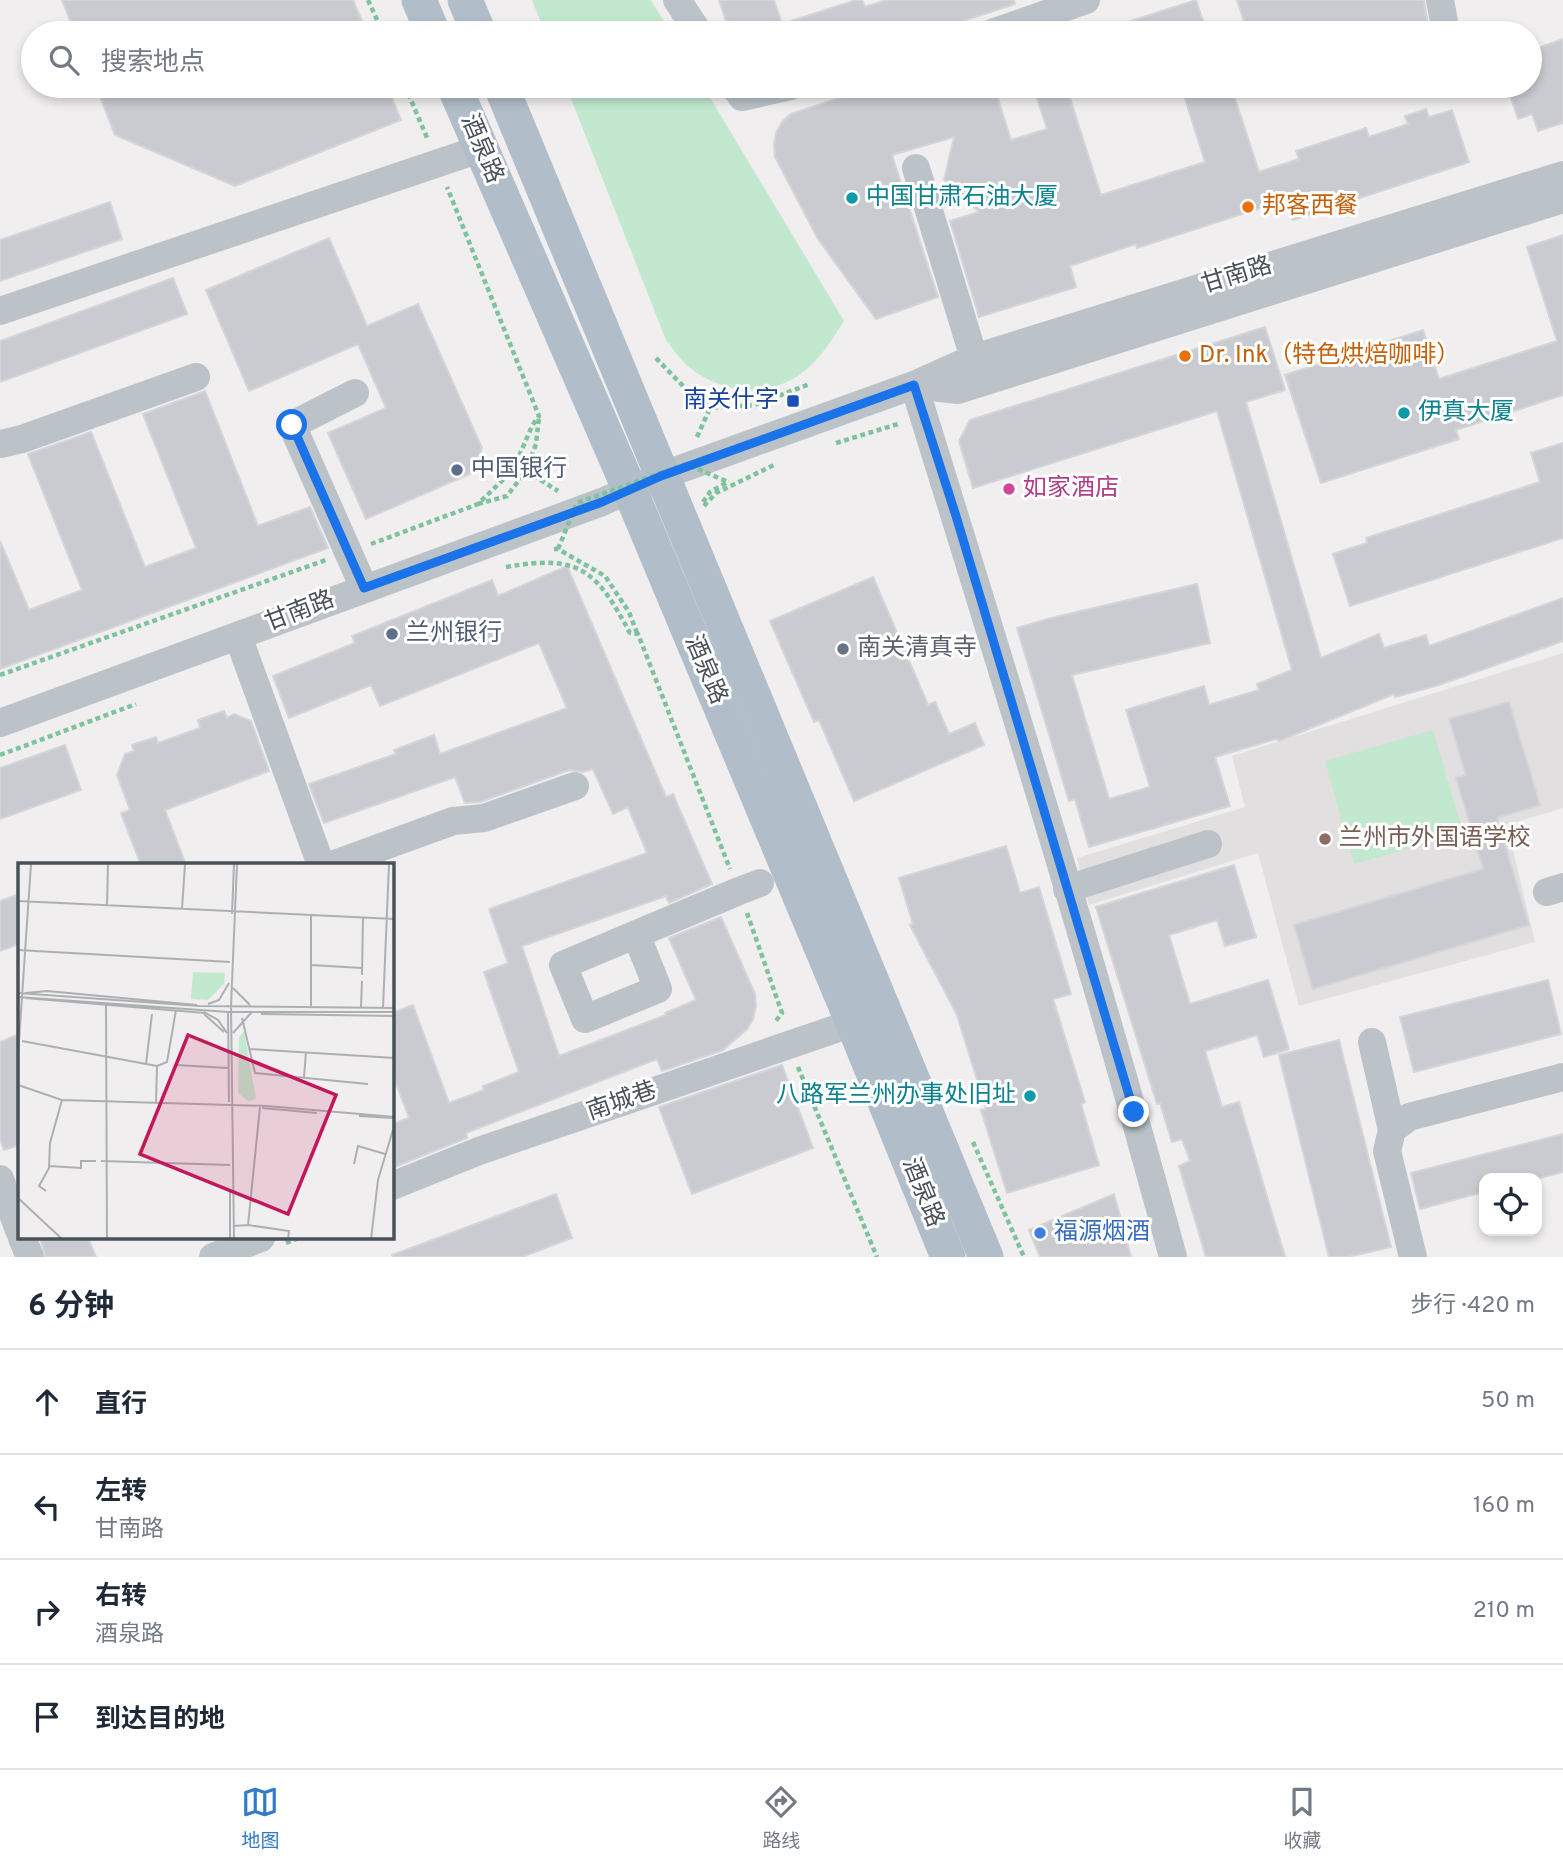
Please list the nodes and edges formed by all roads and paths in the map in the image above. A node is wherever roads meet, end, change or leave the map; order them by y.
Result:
1 (368, 0) edge
2 (419, 0) edge
3 (465, 0) edge
4 (677, 0) edge
5 (1086, 0) edge
6 (1440, 0) edge
7 (378, 21) edge
8 (428, 21) edge
9 (474, 21) edge
10 (691, 21) edge
11 (1026, 21) edge
12 (1444, 21) edge
13 (410, 98) edge
14 (459, 98) edge
15 (504, 98) edge
16 (480, 149) junction
17 (438, 163) junction
18 (916, 169) dead end
19 (1563, 175) edge
20 (1563, 199) edge
21 (0, 311) edge
22 (656, 358) dead end
23 (974, 358) junction
24 (195, 377) dead end
25 (810, 384) dead end
26 (914, 385) junction
27 (355, 393) dead end
28 (539, 416) junction
29 (0, 444) edge
30 (526, 471) junction
31 (645, 482) junction
32 (728, 482) dead end
33 (577, 503) junction
34 (478, 504) junction
35 (558, 549) junction
36 (545, 550) dead end
37 (348, 552) junction
38 (511, 560) dead end
39 (364, 588) junction
40 (638, 634) junction
41 (238, 636) junction
42 (0, 675) edge
43 (0, 723) edge
44 (575, 786) dead end
45 (1208, 844) dead end
46 (320, 863) edge
47 (338, 863) edge
48 (750, 887) junction
49 (1067, 889) junction
50 (636, 934) dead end
51 (853, 1023) junction
52 (768, 1031) dead end
53 (1372, 1042) dead end
54 (795, 1059) dead end
55 (1563, 1077) edge
56 (1392, 1130) junction
57 (0, 1179) edge
58 (394, 1185) edge
59 (18, 1227) edge
60 (23, 1240) edge
61 (256, 1240) edge
62 (30, 1257) edge
63 (213, 1257) edge
64 (877, 1257) edge
65 (948, 1257) edge
66 (986, 1257) edge
67 (1173, 1257) edge
68 (1413, 1257) edge

1 - 7 path
2 - 8 main road
3 - 9 main road
4 - 10 street
5 - 11 street
6 - 12 street
13 - 17 path
14 - 16 main road, 酒泉路
15 - 31 main road, 酒泉路
16 - 17 street
16 - 31 main road, 酒泉路
17 - 21 street
17 - 28 path
18 - 23 street
19 - 23 street, 甘南路
20 - 26 street, 甘南路
22 - 25 path
23 - 26 street, 甘南路
24 - 29 street
26 - 31 street, 甘南路
26 - 49 street
27 - 37 street
28 - 30 path
28 - 34 path
30 - 33 path
30 - 34 path
31 - 39 street, 甘南路
31 - 51 main road, 酒泉路
31 - 66 main road, 酒泉路
32 - 33 path, bridge
33 - 35 path, bridge
34 - 37 path
35 - 36 path
35 - 40 path
37 - 39 street
37 - 42 path
38 - 40 path
39 - 41 street, 甘南路
40 - 48 path
41 - 43 street, 甘南路
41 - 46 street
44 - 47 street
45 - 49 street
48 - 50 street
48 - 52 path
49 - 67 street
51 - 58 street, 南城巷
51 - 65 main road, 酒泉路
53 - 56 street
54 - 64 path
55 - 56 street
56 - 68 street
57 - 59 street
60 - 62 street
61 - 63 street

